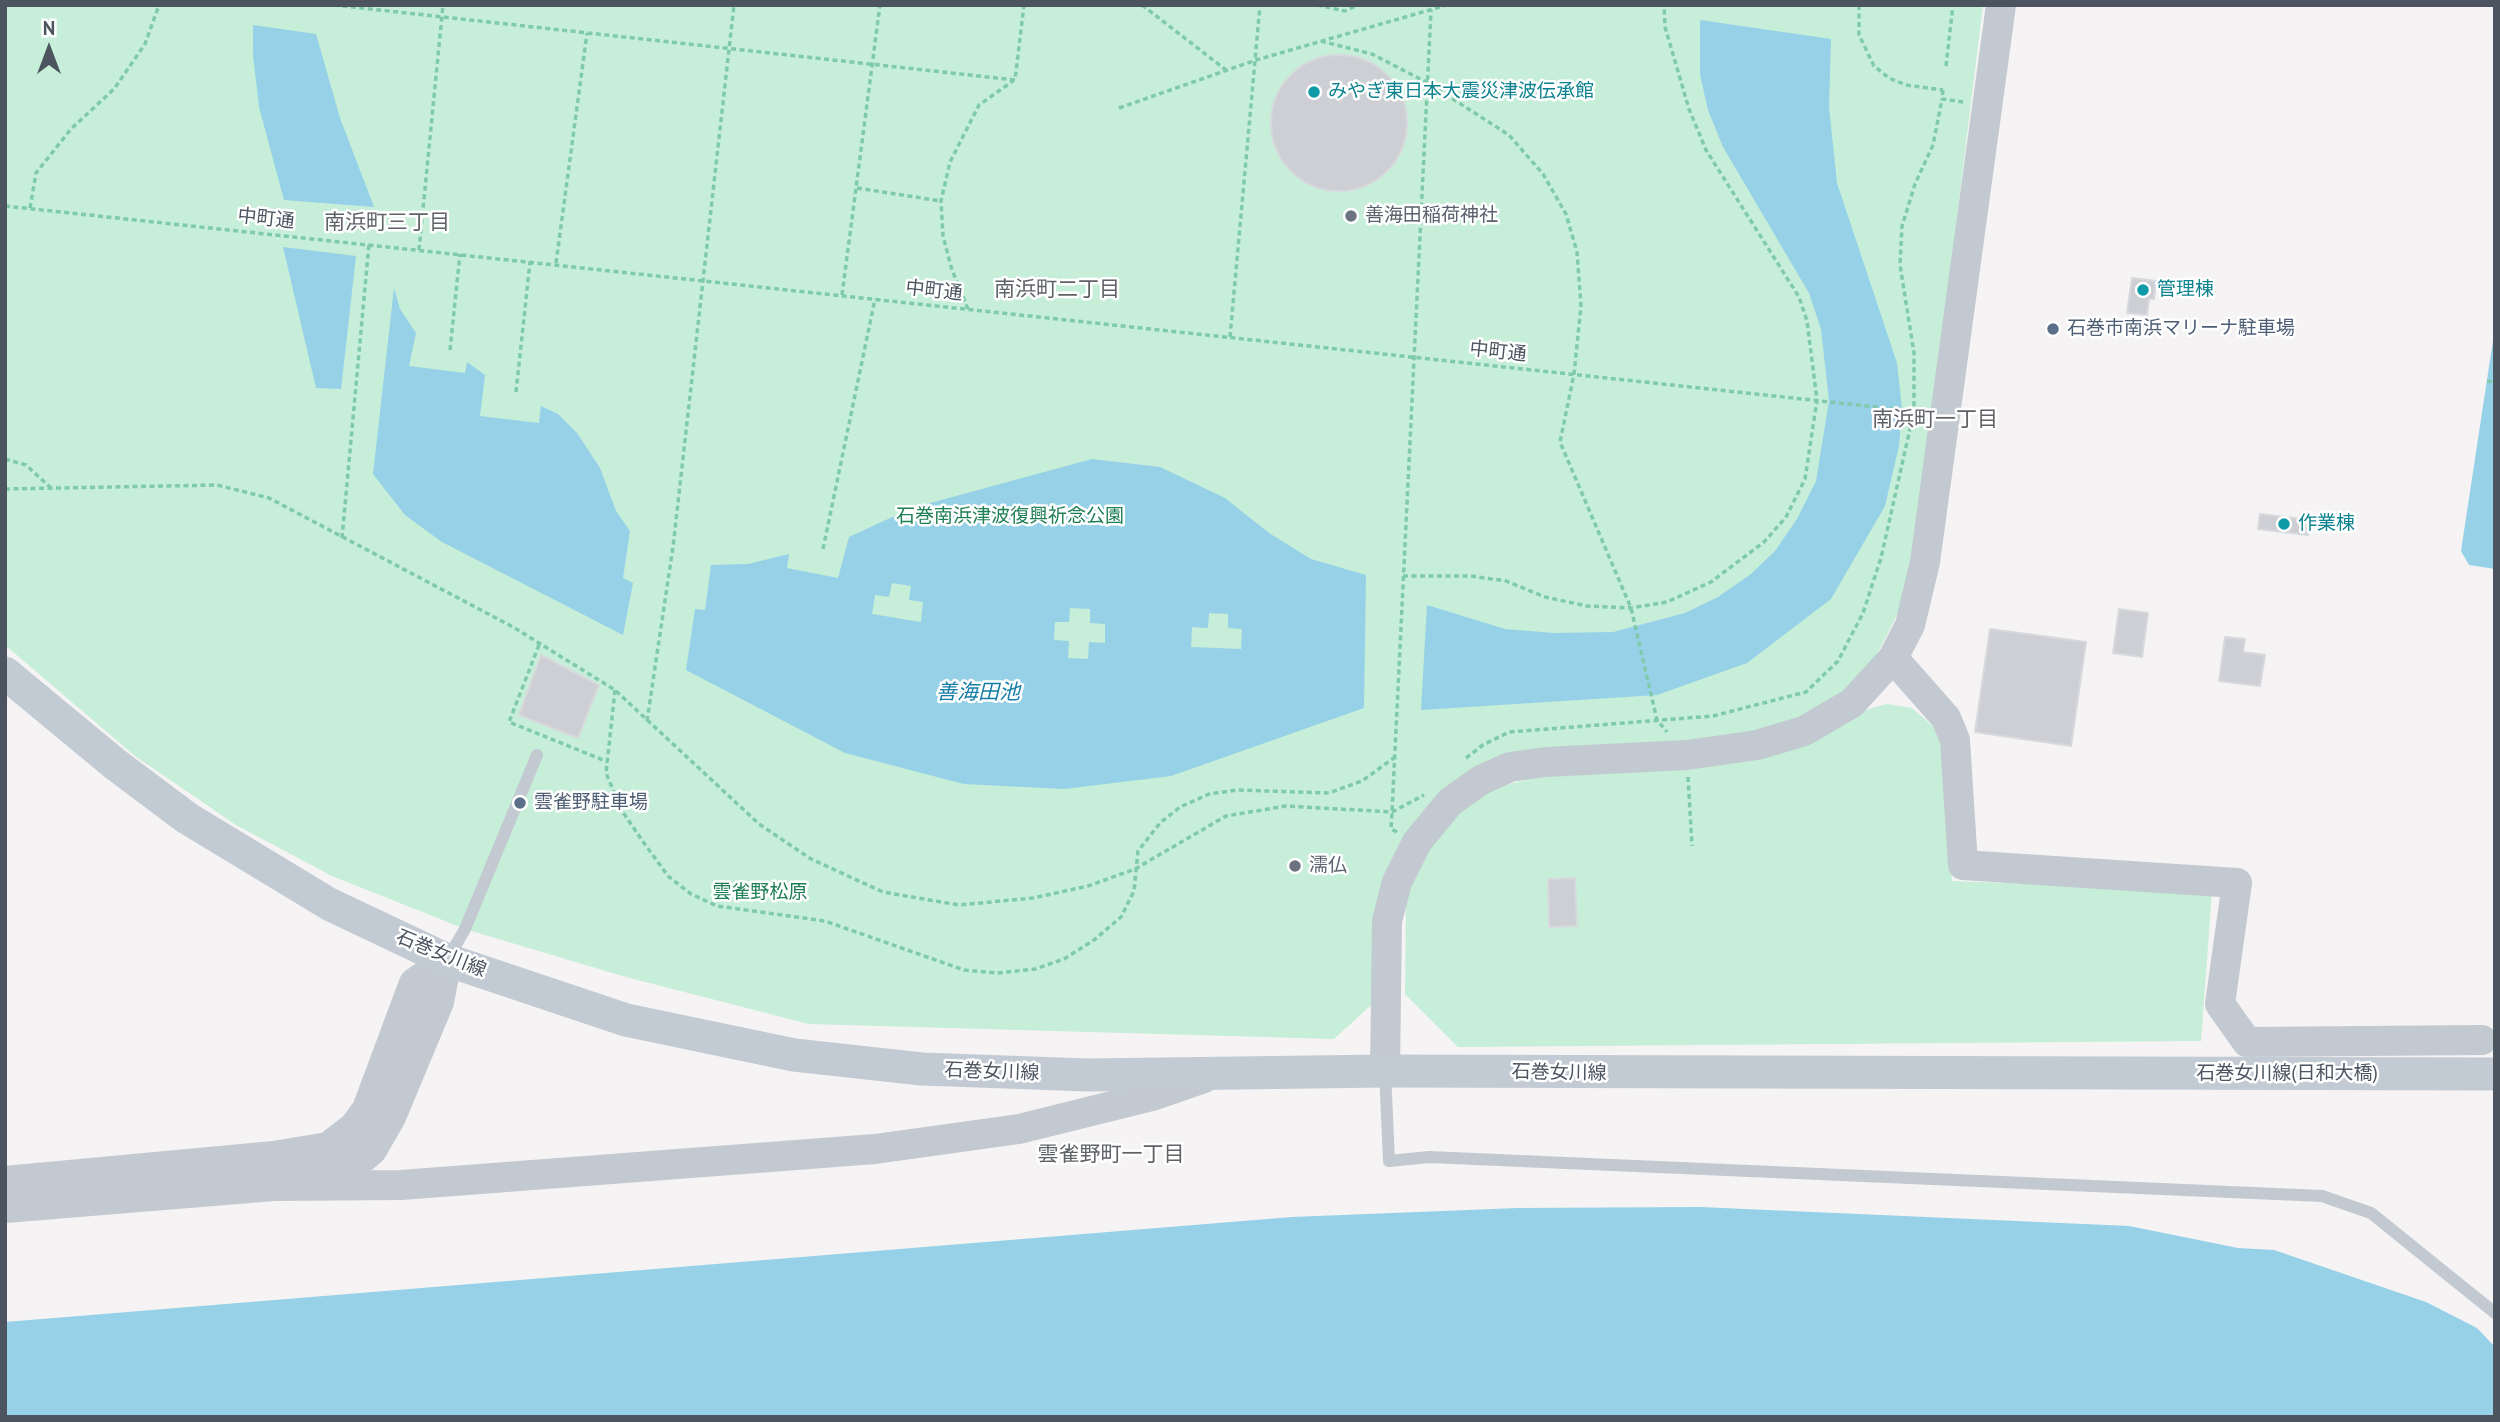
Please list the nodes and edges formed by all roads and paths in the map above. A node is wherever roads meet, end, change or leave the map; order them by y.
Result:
1 (159, 5) edge
2 (334, 5) edge
3 (443, 5) edge
4 (734, 5) edge
5 (880, 5) edge
6 (1024, 5) edge
7 (1142, 5) edge
8 (1261, 5) edge
9 (1317, 5) edge
10 (1358, 5) edge
11 (1447, 5) edge
12 (1664, 5) edge
13 (1860, 5) edge
14 (1953, 5) edge
15 (2001, 5) edge
16 (363, 7) edge
17 (1431, 10) junction
18 (442, 17) junction
19 (587, 33) junction
20 (1321, 41) junction
21 (729, 48) junction
22 (1256, 60) junction
23 (872, 65) junction
24 (1946, 66) dead end
25 (1227, 71) junction
26 (1015, 80) junction
27 (1428, 83) junction
28 (1943, 90) dead end
29 (1942, 99) dead end
30 (1119, 108) dead end
31 (857, 188) junction
32 (941, 201) junction
33 (5, 206) edge
34 (30, 209) junction
35 (369, 244) junction
36 (419, 250) junction
37 (460, 254) junction
38 (530, 262) junction
39 (556, 264) junction
40 (701, 280) junction
41 (842, 295) junction
42 (875, 299) junction
43 (968, 309) junction
44 (1230, 337) junction
45 (450, 351) dead end
46 (1414, 356) junction
47 (1574, 374) junction
48 (2487, 382) dead end
49 (2495, 383) edge
50 (516, 392) dead end
51 (1816, 400) junction
52 (1914, 411) junction
53 (1944, 414) junction
54 (5, 459) edge
55 (5, 489) edge
56 (53, 490) junction
57 (342, 540) junction
58 (823, 549) dead end
59 (1403, 576) junction
60 (1631, 608) junction
61 (539, 645) junction
62 (1893, 658) junction
63 (5, 673) edge
64 (615, 690) junction
65 (1657, 720) junction
66 (647, 721) junction
67 (537, 755) dead end
68 (1687, 755) junction
69 (1395, 757) junction
70 (608, 762) junction
71 (1457, 765) dead end
72 (1426, 794) dead end
73 (1392, 813) junction
74 (1418, 842) junction
75 (1692, 846) dead end
76 (1135, 869) junction
77 (447, 960) junction
78 (2482, 1040) dead end
79 (1385, 1071) junction
80 (2080, 1074) joint
81 (2495, 1074) edge
82 (1211, 1075) junction
83 (5, 1181) edge
84 (274, 1186) junction
85 (5, 1208) edge
86 (2495, 1313) edge

1 - 34 path
2 - 16 path
3 - 18 path
4 - 21 path
5 - 23 path
6 - 26 path
7 - 25 path
8 - 22 path
9 - 10 path
11 - 17 path
12 - 51 path
13 - 28 path
14 - 24 path
15 - 53 street
16 - 18 path
17 - 20 path
17 - 27 path
18 - 19 path
18 - 36 path
19 - 21 path
19 - 39 path
20 - 22 path
20 - 27 path
21 - 23 path
21 - 40 path
22 - 25 path
22 - 44 path
23 - 26 path
23 - 31 path
25 - 30 path
26 - 32 path
27 - 46 path
27 - 47 path
29 - 52 path
31 - 32 path
31 - 41 path
32 - 43 path
33 - 34 path, 中町通
34 - 35 path, 中町通
35 - 36 path, 中町通
35 - 57 path
36 - 37 path, 中町通
37 - 38 path, 中町通
37 - 45 path
38 - 39 path, 中町通
38 - 50 path
39 - 40 path, 中町通
40 - 41 path, 中町通
40 - 66 path
41 - 42 path, 中町通
42 - 43 path, 中町通
42 - 58 path
43 - 44 path, 中町通
44 - 46 path, 中町通
46 - 47 path, 中町通
46 - 59 path
47 - 51 path, 中町通
47 - 60 path
48 - 49 path
51 - 52 path, 中町通
51 - 60 path
52 - 53 path, 中町通
52 - 65 path
53 - 62 street
54 - 56 path
55 - 56 path
56 - 57 path
57 - 61 path
59 - 60 path
59 - 69 path
60 - 65 path
61 - 64 path
61 - 70 path
62 - 68 street
62 - 78 street
63 - 77 main road, 石巻女川線
64 - 66 path
64 - 70 path
65 - 68 path
65 - 71 path
66 - 76 path
67 - 77 lane
68 - 74 street
68 - 75 path
69 - 73 path
69 - 76 path
70 - 76 path
72 - 73 path
73 - 74 path
73 - 76 path
74 - 79 street
77 - 82 main road, 石巻女川線
77 - 83 street
77 - 84 street
79 - 80 main road, 石巻女川線
79 - 82 main road, 石巻女川線
79 - 86 lane
80 - 81 main road, 石巻女川線(日和大橋)
82 - 84 street
84 - 85 street

